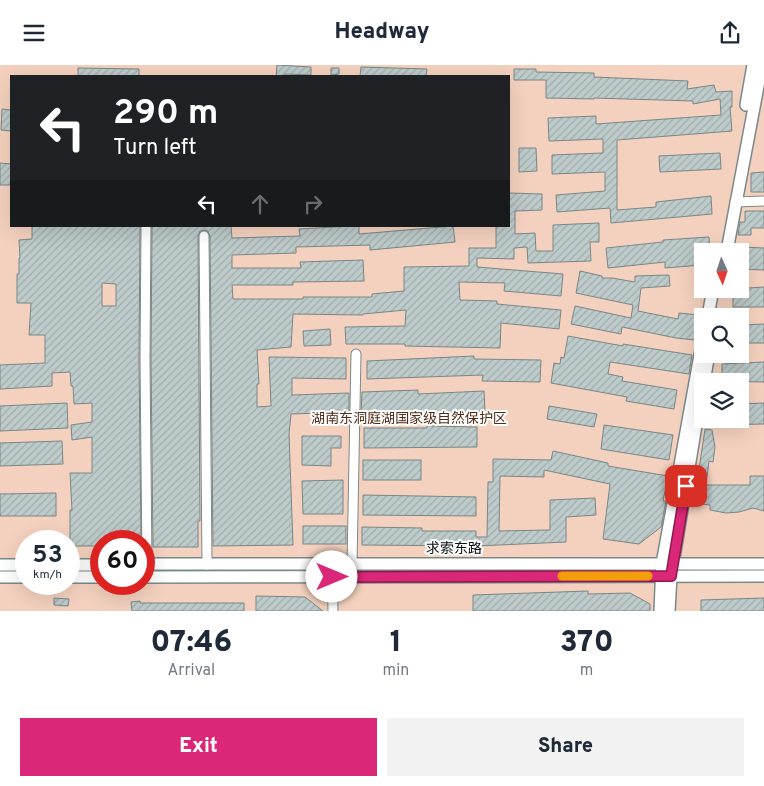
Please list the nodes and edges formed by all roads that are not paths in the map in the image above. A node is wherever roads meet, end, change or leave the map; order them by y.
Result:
1 (754, 65) edge
2 (762, 65) edge
3 (764, 201) edge
4 (735, 202) junction
5 (146, 227) edge
6 (204, 236) dead end
7 (721, 243) edge
8 (728, 243) edge
9 (356, 354) dead end
10 (699, 363) edge
11 (694, 428) edge
12 (146, 530) edge
13 (764, 563) edge
14 (155, 564) edge
15 (332, 564) junction
16 (352, 564) junction
17 (668, 564) junction
18 (0, 565) edge
19 (15, 565) edge
20 (207, 565) junction
21 (666, 576) junction
22 (764, 576) edge
23 (0, 577) edge
24 (15, 577) edge
25 (155, 577) edge
26 (332, 577) junction
27 (333, 611) edge
28 (660, 611) edge
29 (669, 611) edge

1 - 7 main road
2 - 4 main road
3 - 4 street
4 - 8 main road
5 - 12 street
6 - 20 street
9 - 16 street
10 - 17 main road
11 - 17 main road
13 - 17 main road, 求索东路
14 - 20 main road, 求索东路
15 - 16 main road, 求索东路
15 - 20 main road, 求索东路
15 - 26 street
16 - 17 main road, 求索东路
17 - 21 main road
18 - 19 main road
21 - 22 main road, 求索东路
21 - 26 main road, 求索东路
21 - 28 main road
21 - 29 main road
23 - 24 main road
25 - 26 main road, 求索东路
26 - 27 street

